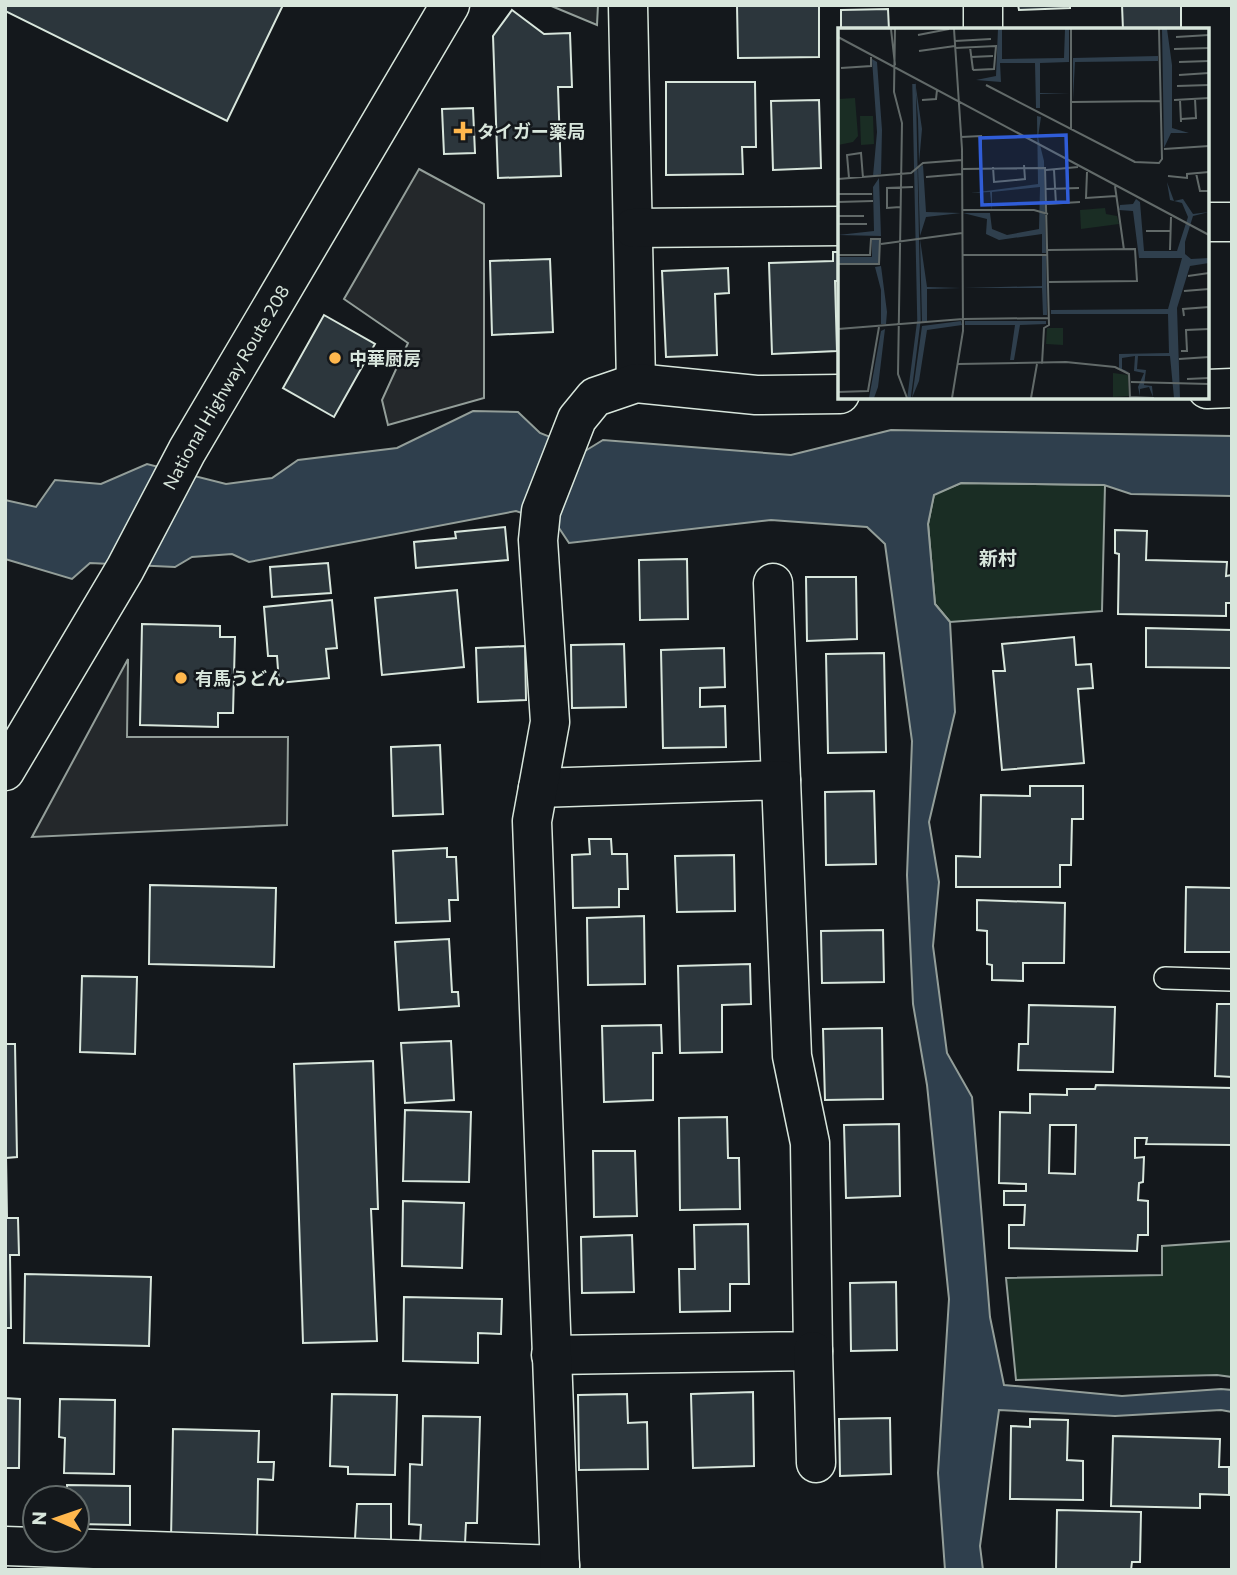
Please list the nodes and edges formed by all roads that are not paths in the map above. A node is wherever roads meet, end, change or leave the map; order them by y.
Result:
1 (450, 5) edge
2 (628, 5) edge
3 (983, 5) edge
4 (984, 28) edge
5 (1209, 222) edge
6 (1232, 222) edge
7 (838, 226) edge
8 (633, 228) junction
9 (636, 383) junction
10 (1232, 388) edge
11 (1209, 389) edge
12 (838, 394) edge
13 (773, 583) dead end
14 (5, 771) edge
15 (781, 780) junction
16 (538, 788) junction
17 (1165, 978) dead end
18 (1232, 980) edge
19 (813, 1351) junction
20 (551, 1355) junction
21 (816, 1463) dead end
22 (5, 1546) edge
23 (309, 1563) edge
24 (560, 1567) edge

1 - 14 main road, National Highway Route 208
2 - 8 main road
3 - 4 main road
5 - 6 main road
7 - 8 main road
8 - 9 main road
9 - 12 main road
9 - 16 main road
10 - 11 main road
13 - 15 main road
15 - 16 main road
15 - 19 main road
16 - 20 main road
17 - 18 lane
19 - 20 main road
19 - 21 main road
20 - 24 main road
22 - 23 main road
23 - 24 main road

